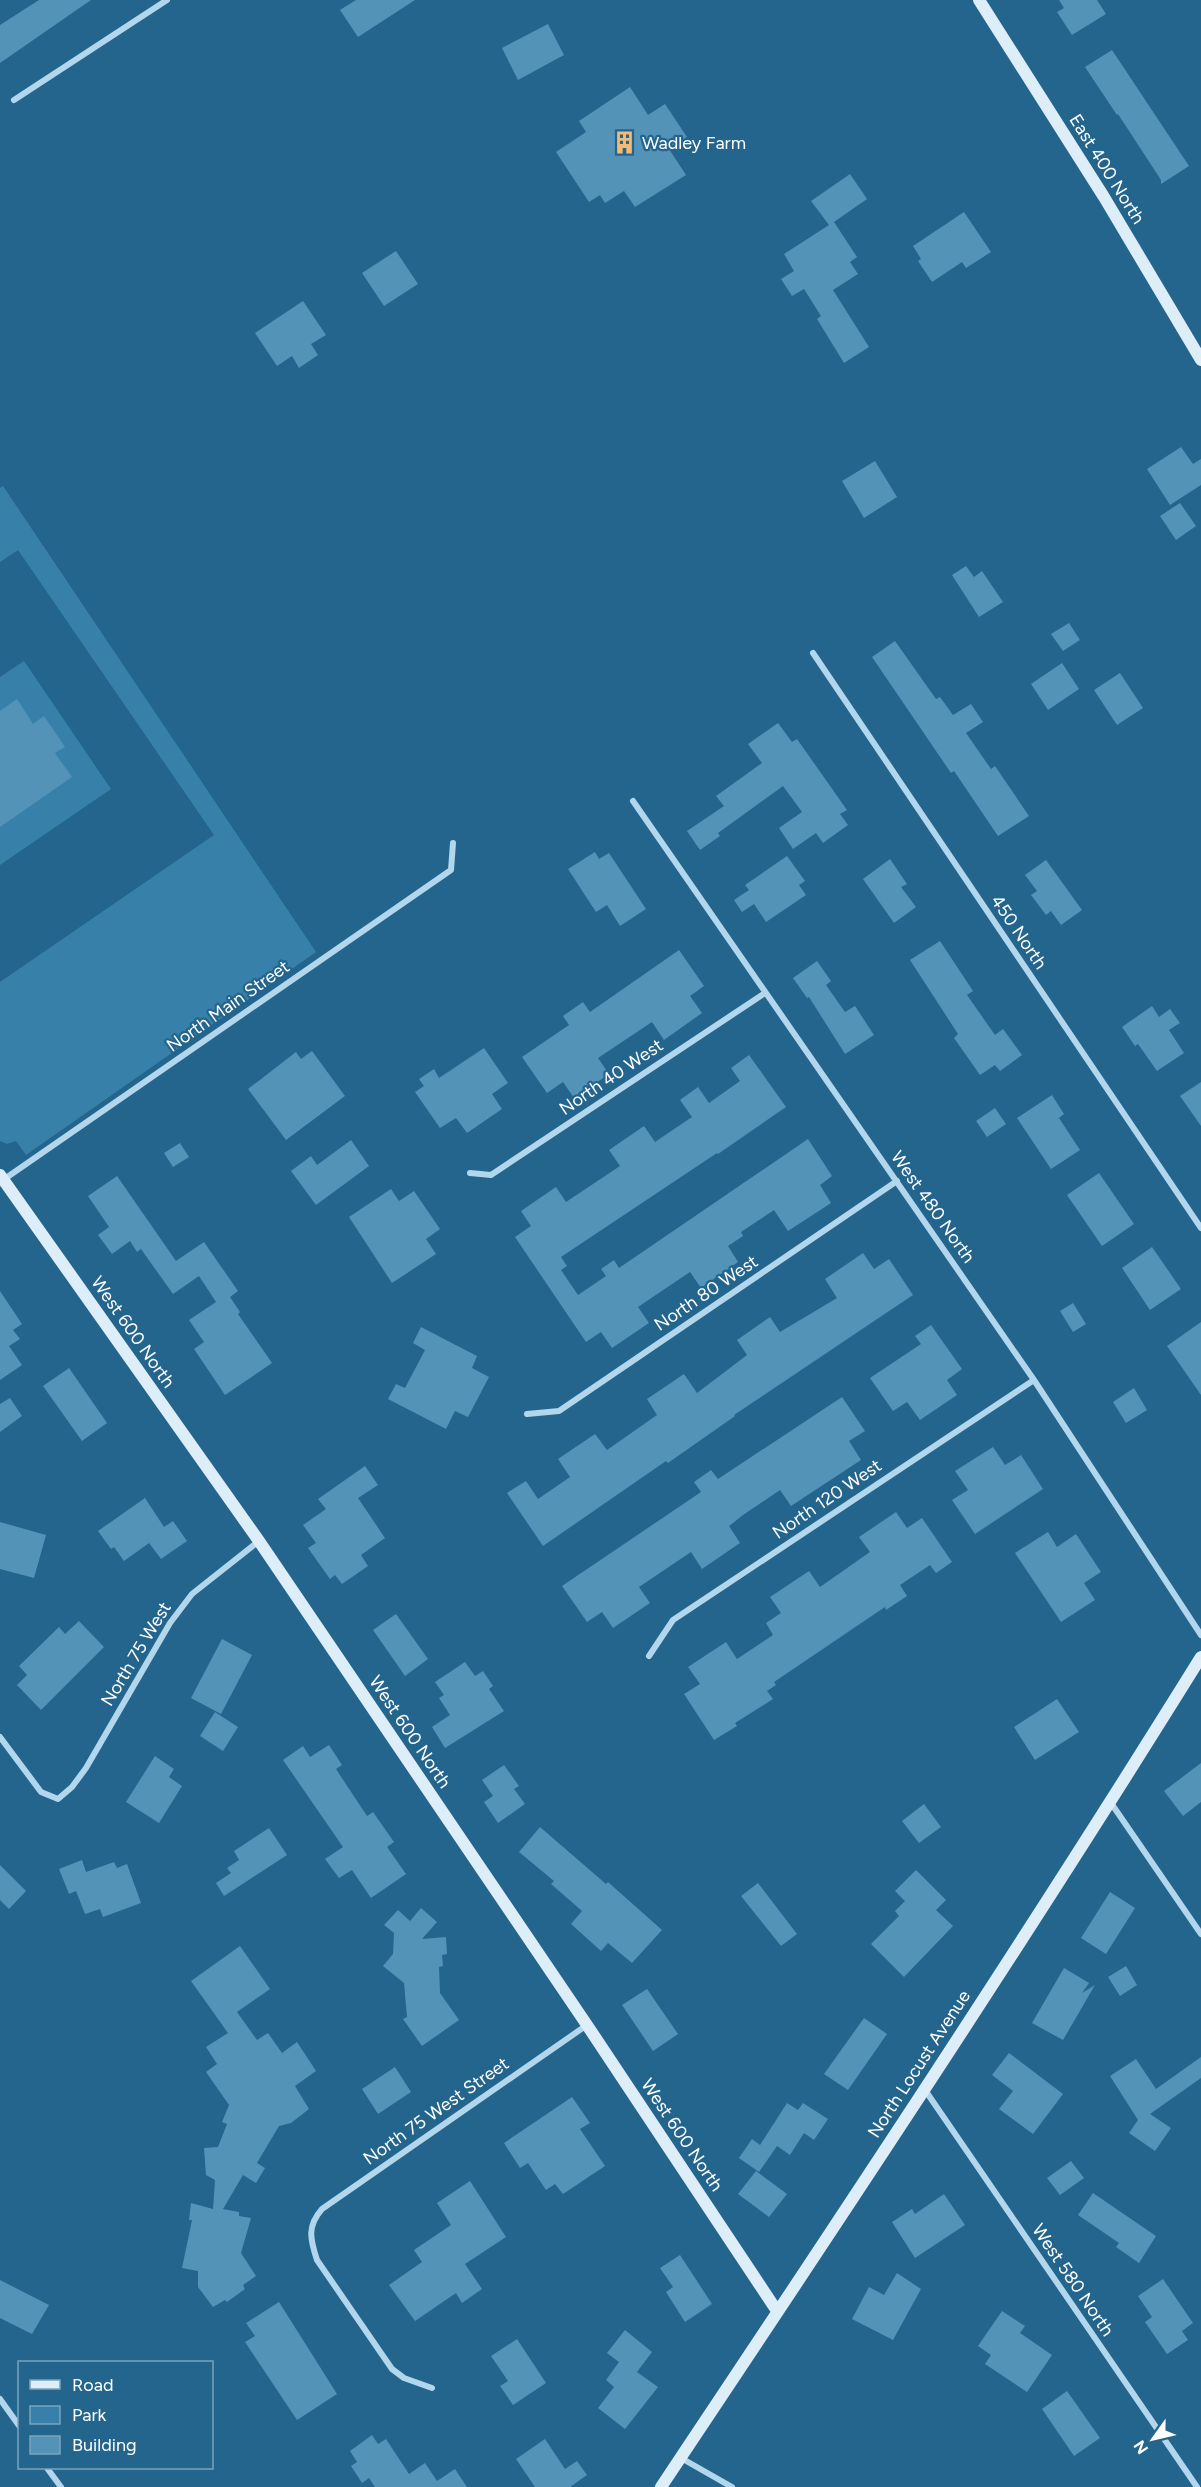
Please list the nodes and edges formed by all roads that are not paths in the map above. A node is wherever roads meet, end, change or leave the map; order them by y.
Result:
1 (166, 0) edge
2 (979, 0) edge
3 (14, 100) dead end
4 (1201, 360) edge
5 (813, 653) dead end
6 (633, 801) dead end
7 (453, 843) dead end
8 (765, 993) junction
9 (470, 1173) dead end
10 (1, 1179) edge
11 (897, 1181) junction
12 (1201, 1228) edge
13 (1034, 1380) junction
14 (527, 1414) dead end
15 (259, 1541) junction
16 (1201, 1635) edge
17 (649, 1656) dead end
18 (1201, 1657) edge
19 (0, 1737) edge
20 (1111, 1803) junction
21 (1201, 1934) edge
22 (587, 2025) junction
23 (925, 2090) junction
24 (777, 2311) junction
25 (432, 2388) dead end
26 (0, 2399) edge
27 (18, 2424) edge
28 (680, 2458) junction
29 (48, 2469) edge
30 (61, 2487) edge
31 (661, 2487) edge
32 (732, 2487) edge
33 (1197, 2487) edge

1 - 3 street
2 - 4 street, East 400 North
5 - 12 street, 450 North
6 - 8 street, West 480 North
7 - 10 street, North Main Street
8 - 9 street, North 40 West
8 - 11 street, West 480 North
10 - 15 street, West 600 North
11 - 13 street, West 480 North
11 - 14 street, North 80 West
13 - 16 street, West 480 North
13 - 17 street, North 120 West
15 - 19 street, North 75 West
15 - 22 street, West 600 North
18 - 20 street, North Locust Avenue
20 - 21 street
20 - 23 street, North Locust Avenue
22 - 24 street, West 600 North
22 - 25 street, North 75 West Street
23 - 24 street, North Locust Avenue
23 - 33 street, West 580 North
24 - 28 street, North Locust Avenue
26 - 27 street
28 - 31 street, North Locust Avenue
28 - 32 street
29 - 30 street

